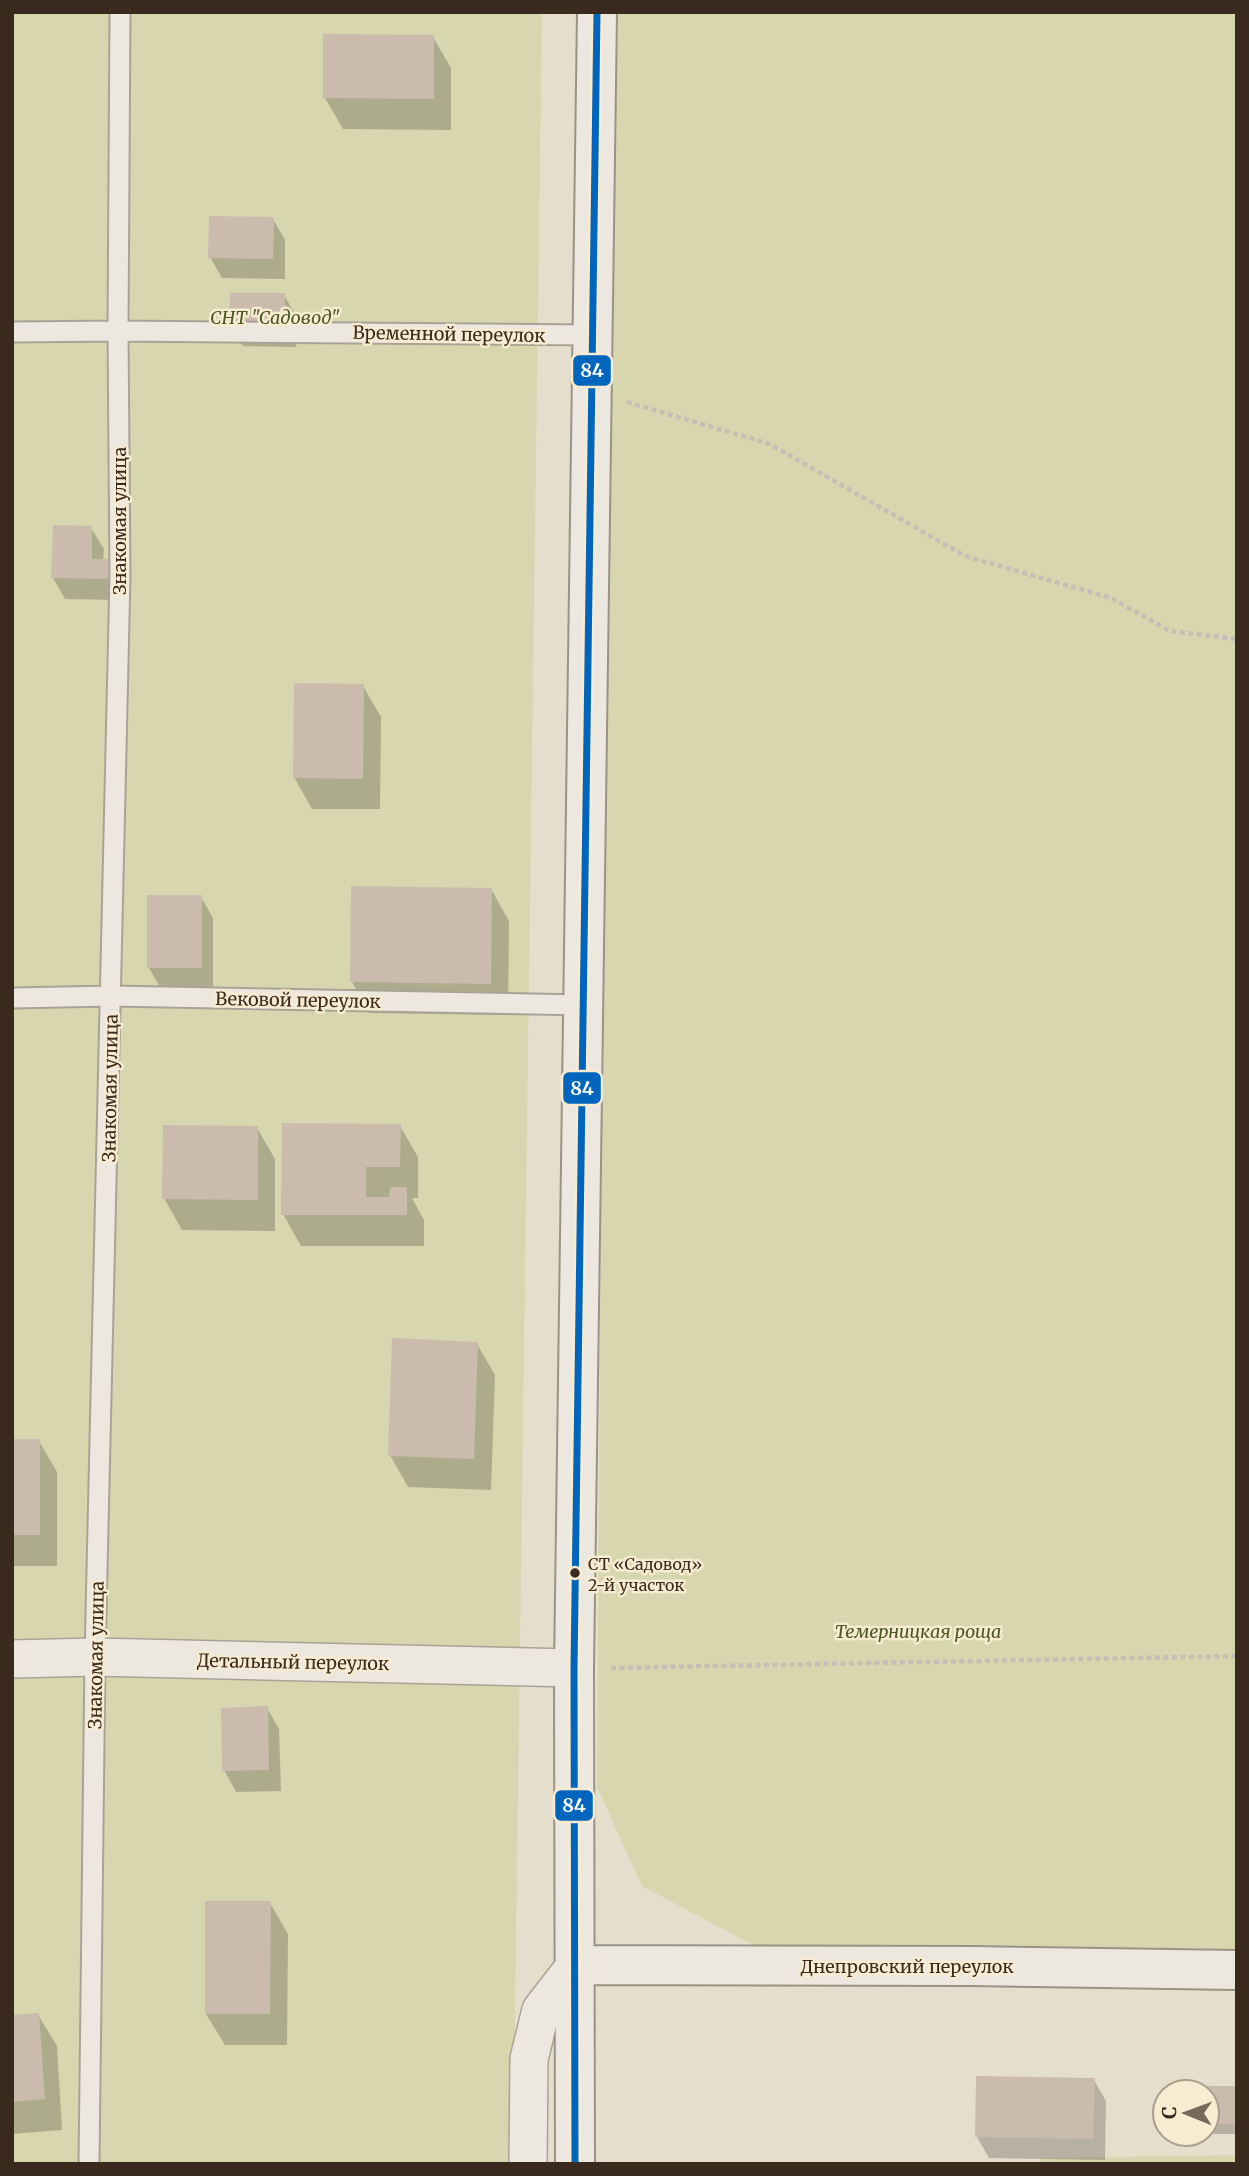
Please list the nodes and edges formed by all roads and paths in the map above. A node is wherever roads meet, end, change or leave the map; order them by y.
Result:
1 (120, 12) edge
2 (597, 12) edge
3 (118, 331) junction
4 (12, 332) edge
5 (592, 335) junction
6 (592, 392) junction
7 (1237, 639) edge
8 (112, 996) junction
9 (12, 998) edge
10 (583, 1006) junction
11 (1237, 1656) edge
12 (95, 1657) junction
13 (12, 1659) edge
14 (575, 1668) junction
15 (576, 1965) junction
16 (1237, 1970) edge
17 (89, 2164) edge
18 (528, 2164) edge
19 (575, 2164) edge

1 - 3 lane, Знакомая улица
2 - 5 street
3 - 4 lane, Временной переулок
3 - 5 lane, Временной переулок
3 - 8 lane, Знакомая улица
5 - 6 street
6 - 7 path
6 - 10 street
8 - 9 lane, Вековой переулок
8 - 10 lane, Вековой переулок
8 - 12 lane, Знакомая улица
10 - 14 street
11 - 14 path
12 - 13 street, Детальный переулок
12 - 14 street, Детальный переулок
12 - 17 lane, Знакомая улица
14 - 15 street
15 - 16 street, Днепровский переулок
15 - 18 street
15 - 19 street

